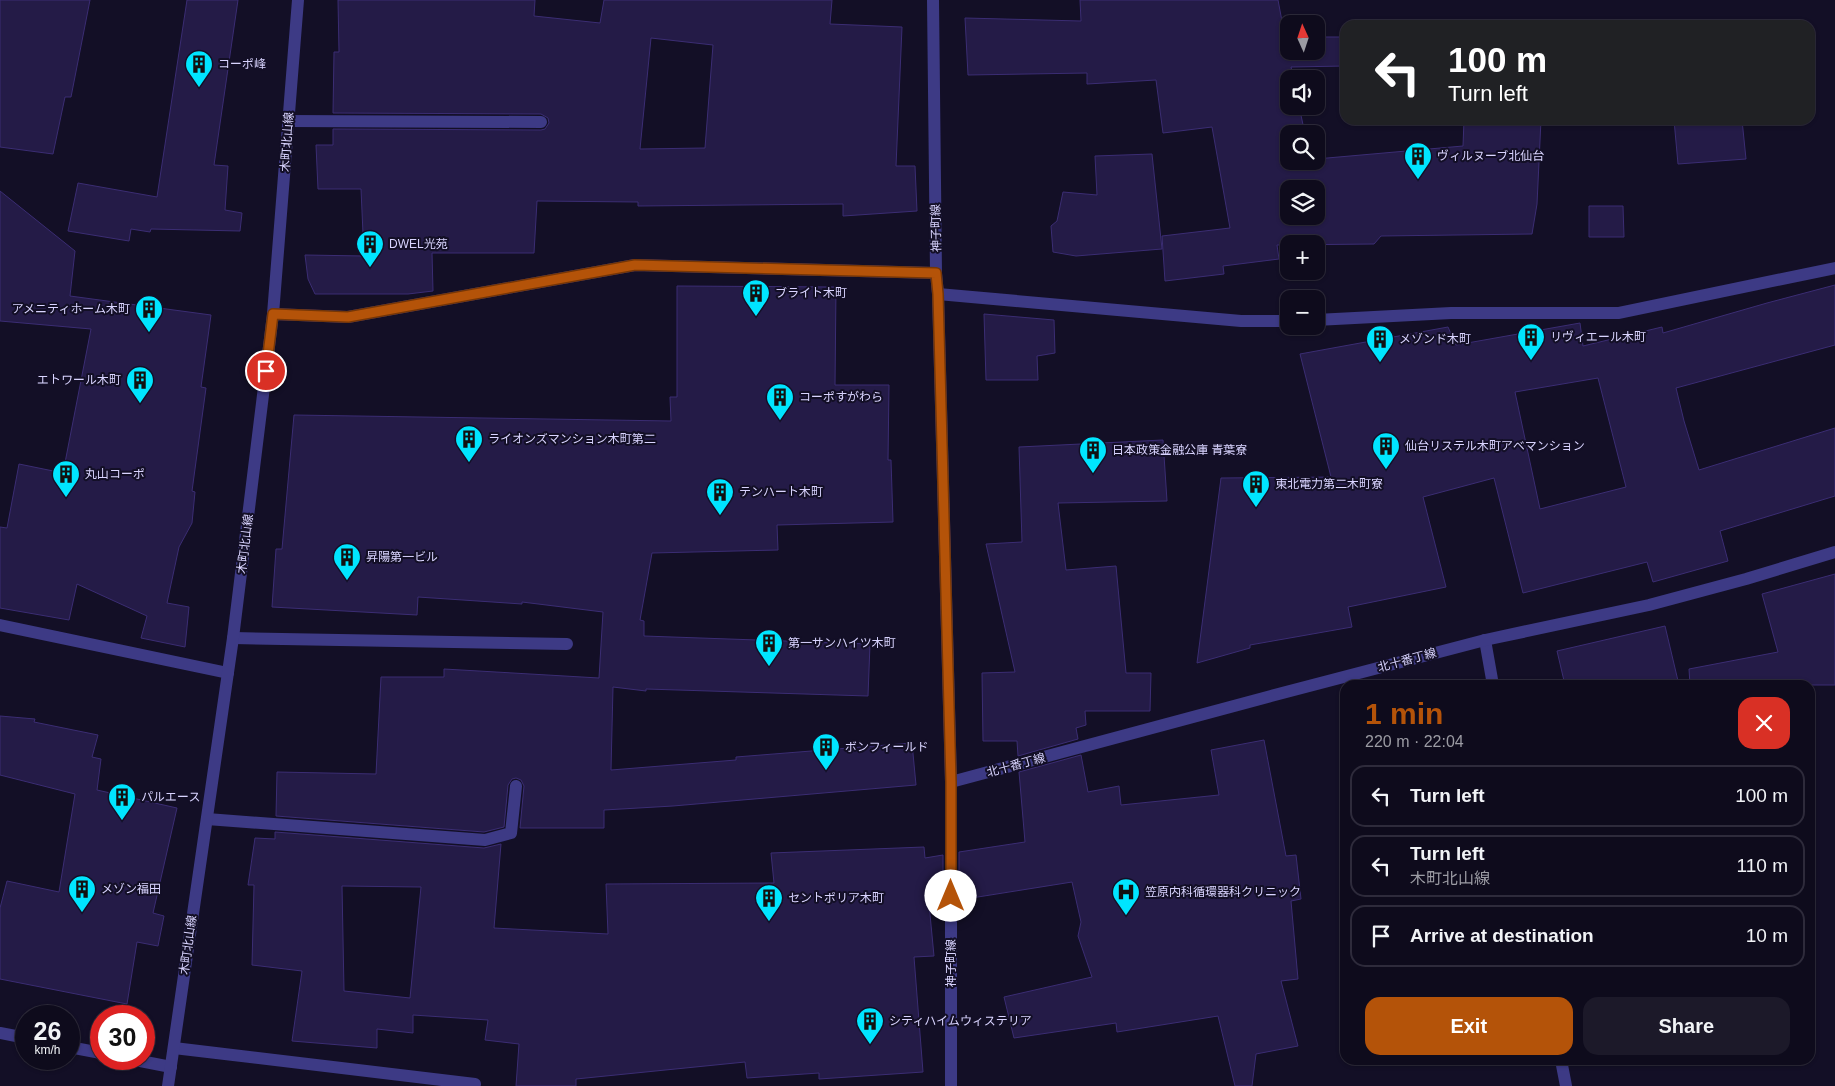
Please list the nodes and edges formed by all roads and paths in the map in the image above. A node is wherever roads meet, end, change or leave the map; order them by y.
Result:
1 (298, 0) edge
2 (932, 0) edge
3 (288, 122) junction
4 (541, 122) dead end
5 (1835, 268) edge
6 (936, 273) junction
7 (938, 294) junction
8 (273, 314) junction
9 (1325, 320) edge
10 (1280, 321) edge
11 (1835, 552) edge
12 (0, 625) edge
13 (233, 638) junction
14 (1485, 640) junction
15 (567, 644) dead end
16 (228, 673) junction
17 (1492, 680) edge
18 (951, 782) junction
19 (516, 786) dead end
20 (207, 819) junction
21 (0, 1033) edge
22 (15, 1036) edge
23 (174, 1048) junction
24 (155, 1064) edge
25 (1562, 1065) edge
26 (171, 1067) junction
27 (475, 1084) dead end
28 (168, 1086) edge
29 (951, 1086) edge
30 (1566, 1086) edge

1 - 3 street, 木町北山線
2 - 6 street, 神子町線
3 - 4 street
3 - 8 street, 木町北山線
5 - 9 street
6 - 7 street, 神子町線
6 - 8 street
7 - 10 street
7 - 18 street, 神子町線
8 - 13 street, 木町北山線
11 - 14 street, 北十番丁線
12 - 16 street
13 - 15 street
13 - 16 street, 木町北山線
14 - 17 street
14 - 18 street, 北十番丁線
16 - 20 street, 木町北山線
18 - 29 street, 神子町線
19 - 20 street
20 - 23 street, 木町北山線
21 - 22 street
23 - 26 street, 木町北山線
23 - 27 street
24 - 26 street
25 - 30 street
26 - 28 street, 木町北山線

